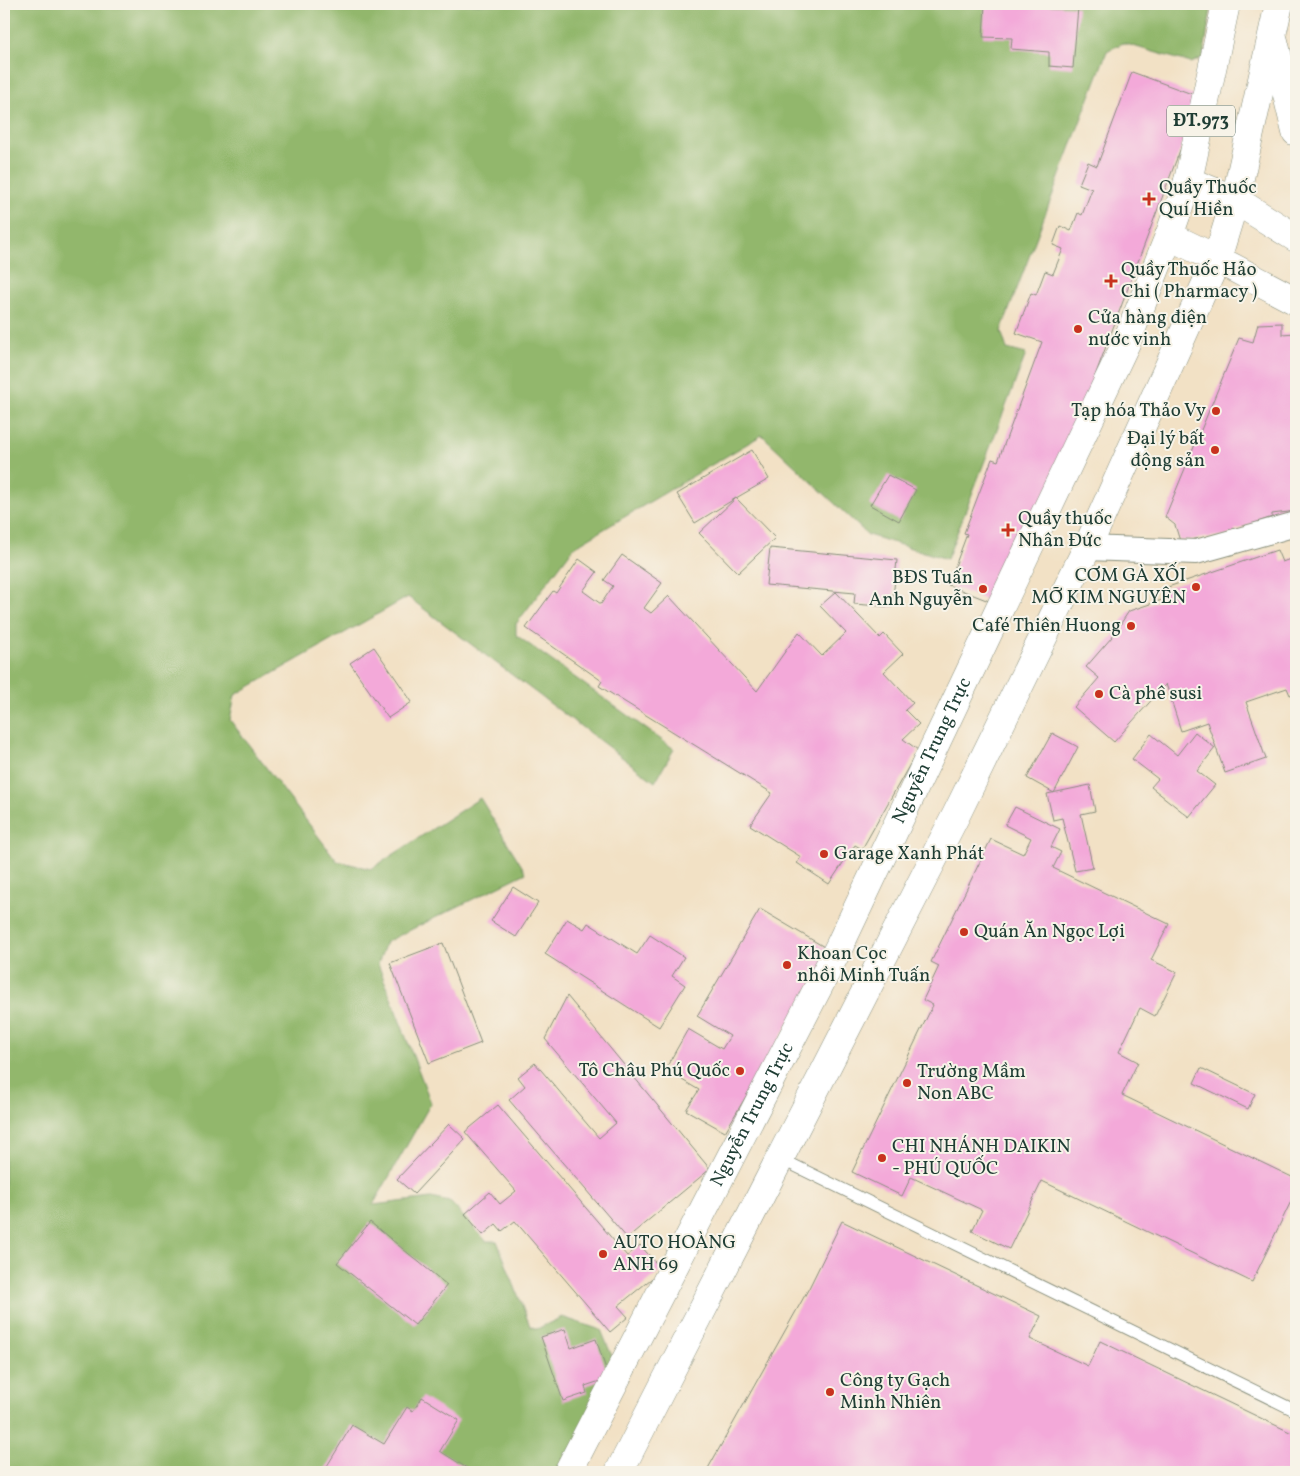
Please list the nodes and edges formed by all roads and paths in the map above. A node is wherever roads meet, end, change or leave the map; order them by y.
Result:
1 (1226, 4) edge
2 (1279, 4) edge
3 (1272, 36) junction
4 (1296, 132) edge
5 (1188, 181) junction
6 (1235, 200) junction
7 (1170, 236) junction
8 (1296, 238) edge
9 (1217, 259) junction
10 (1296, 301) edge
11 (1296, 524) edge
12 (1087, 548) junction
13 (779, 1158) junction
14 (1296, 1411) edge
15 (568, 1472) edge
16 (619, 1472) edge

1 - 5 main road, ĐT.973
2 - 3 main road, ĐT.973
3 - 4 main road, ĐT.973
3 - 6 main road, ĐT.973
5 - 6 main road
5 - 7 main road, ĐT.973
6 - 8 main road
6 - 9 main road, ĐT.973
7 - 9 main road
7 - 15 main road, Nguyễn Trung Trực
9 - 10 main road
9 - 12 main road
11 - 12 street
12 - 13 main road
13 - 14 lane
13 - 16 main road

